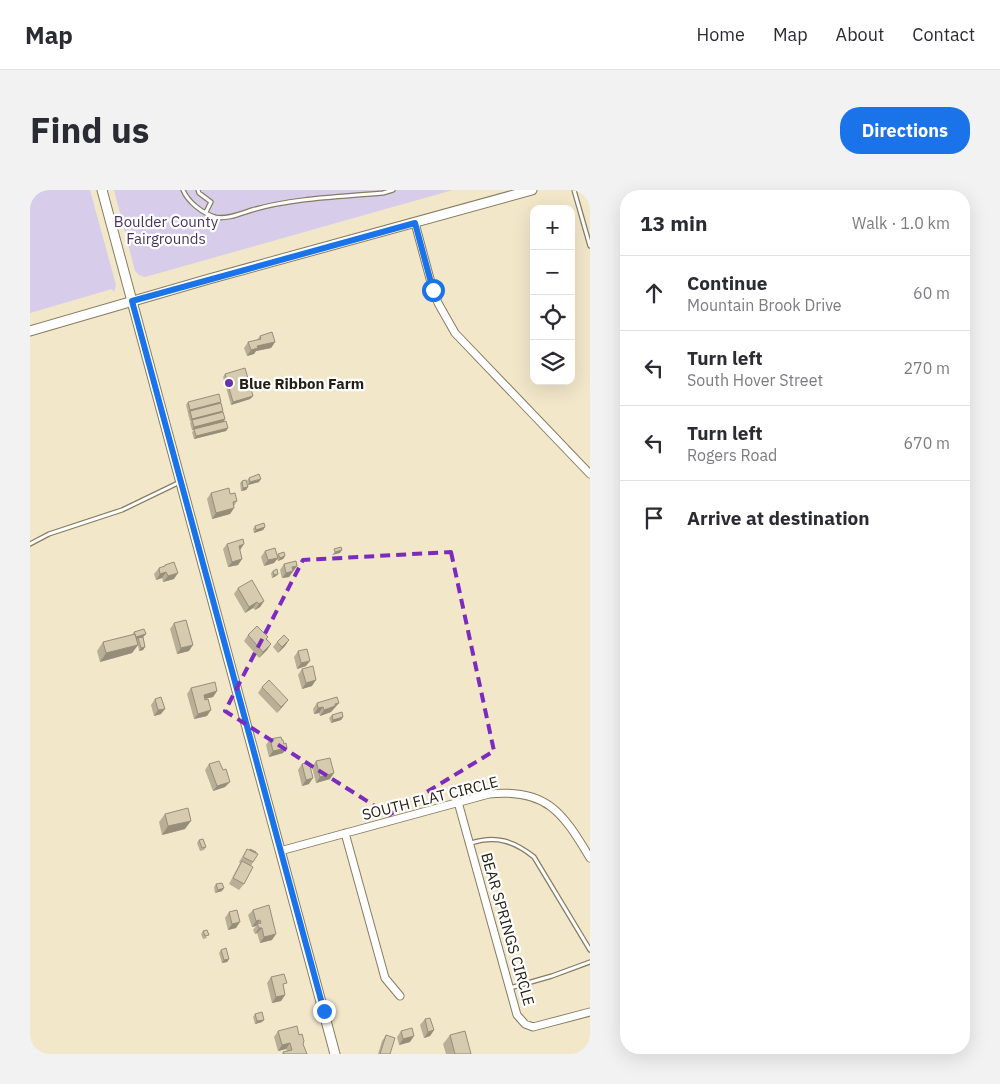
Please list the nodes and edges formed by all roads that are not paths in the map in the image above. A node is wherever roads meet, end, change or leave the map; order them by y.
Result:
1 (102, 190) edge
2 (183, 190) edge
3 (198, 190) edge
4 (393, 190) edge
5 (532, 190) edge
6 (574, 190) edge
7 (382, 191) edge
8 (206, 212) junction
9 (415, 223) junction
10 (590, 246) edge
11 (132, 301) junction
12 (30, 331) edge
13 (590, 474) edge
14 (180, 482) junction
15 (30, 544) edge
16 (458, 802) junction
17 (345, 833) junction
18 (470, 843) junction
19 (280, 851) junction
20 (590, 858) edge
21 (590, 950) edge
22 (590, 962) edge
23 (510, 988) junction
24 (400, 996) dead end
25 (590, 1012) edge
26 (335, 1054) edge

1 - 11 street
2 - 8 lane
3 - 8 lane
4 - 7 lane
5 - 9 street
6 - 10 lane
7 - 8 lane
9 - 11 street
9 - 13 street
11 - 12 street
11 - 14 street
14 - 15 lane
14 - 19 street
16 - 17 street, SOUTH FLAT CIRCLE
16 - 18 street, BEAR SPRINGS CIRCLE
16 - 20 street, SOUTH FLAT CIRCLE
17 - 19 street, SOUTH FLAT CIRCLE
17 - 24 street
18 - 21 lane
18 - 23 street, BEAR SPRINGS CIRCLE
19 - 26 street
22 - 23 lane
23 - 25 street, BEAR SPRINGS CIRCLE

